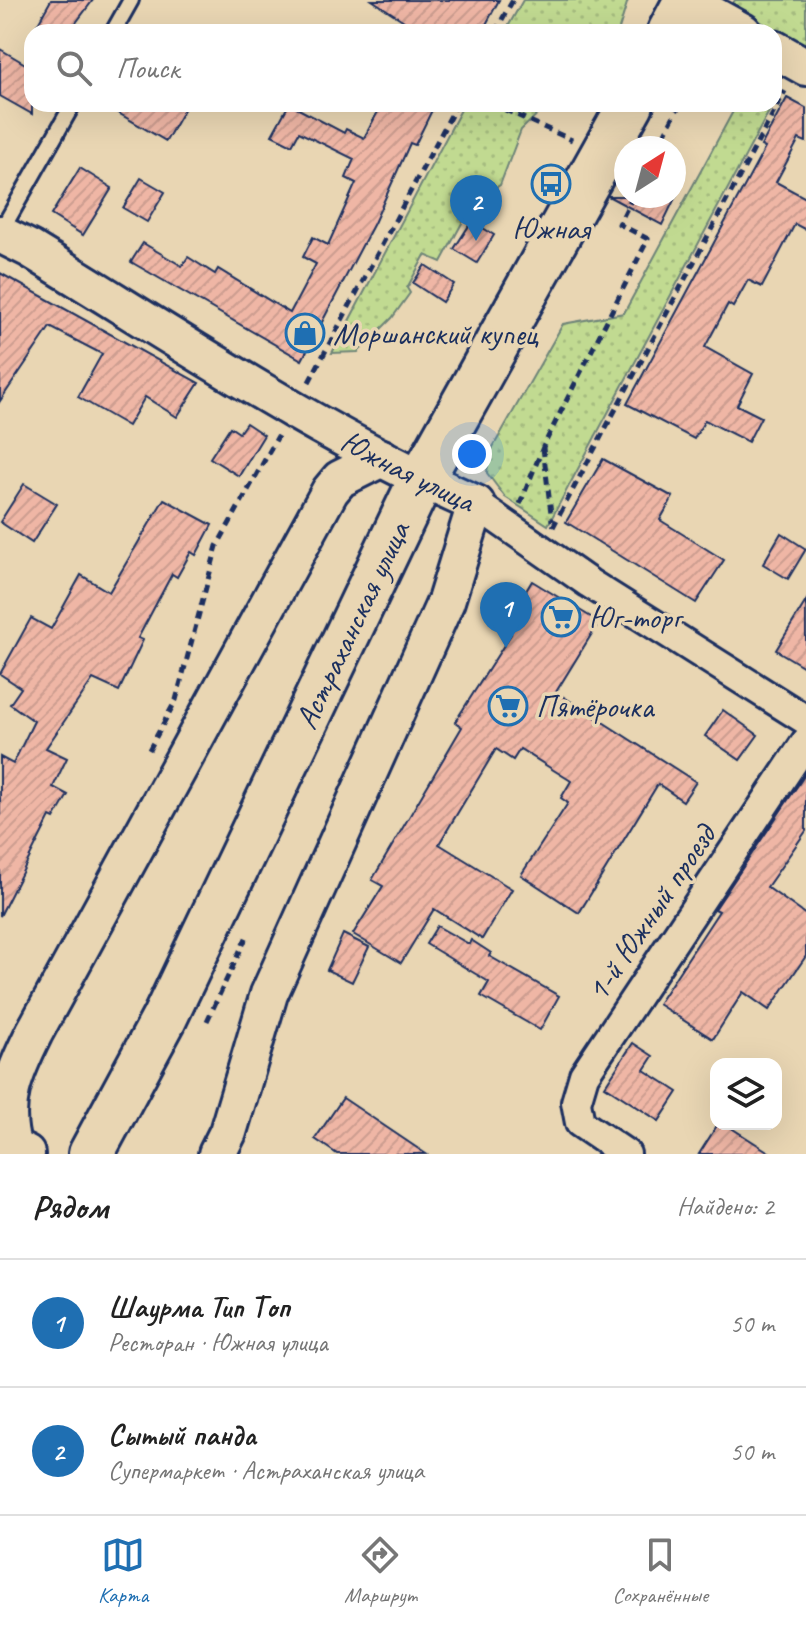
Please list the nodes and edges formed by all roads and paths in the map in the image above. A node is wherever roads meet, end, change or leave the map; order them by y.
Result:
1 (131, 0) edge
2 (513, 0) edge
3 (687, 0) edge
4 (118, 24) edge
5 (500, 24) edge
6 (674, 24) edge
7 (729, 24) edge
8 (794, 61) edge
9 (782, 87) edge
10 (69, 112) edge
11 (453, 112) edge
12 (510, 112) edge
13 (627, 112) edge
14 (676, 112) edge
15 (770, 112) edge
16 (663, 136) edge
17 (604, 155) junction
18 (0, 234) edge
19 (294, 411) junction
20 (543, 447) dead end
21 (382, 458) junction
22 (421, 480) junction
23 (476, 504) junction
24 (553, 523) junction
25 (552, 556) junction
26 (806, 720) edge
27 (806, 742) edge
28 (144, 760) dead end
29 (253, 924) dead end
30 (200, 1033) dead end
31 (3, 1095) edge
32 (14, 1152) edge
33 (91, 1154) edge
34 (217, 1154) edge
35 (626, 1154) edge

1 - 4 lane
2 - 5 path
3 - 6 main road
3 - 7 street
8 - 9 path
10 - 18 lane
11 - 19 path
12 - 17 path
13 - 17 main road, Астраханская улица
14 - 16 path
15 - 24 path
17 - 22 main road, Астраханская улица
18 - 19 street, Южная улица
19 - 21 street, Южная улица
19 - 28 path
20 - 24 path
21 - 22 street, Южная улица
21 - 31 street
22 - 23 street, Южная улица
22 - 33 main road, Астраханская улица
23 - 25 street, Южная улица
23 - 34 street
24 - 25 path
25 - 26 street, Южная улица
27 - 35 street, 1-й Южный проезд
29 - 30 path
31 - 32 street

